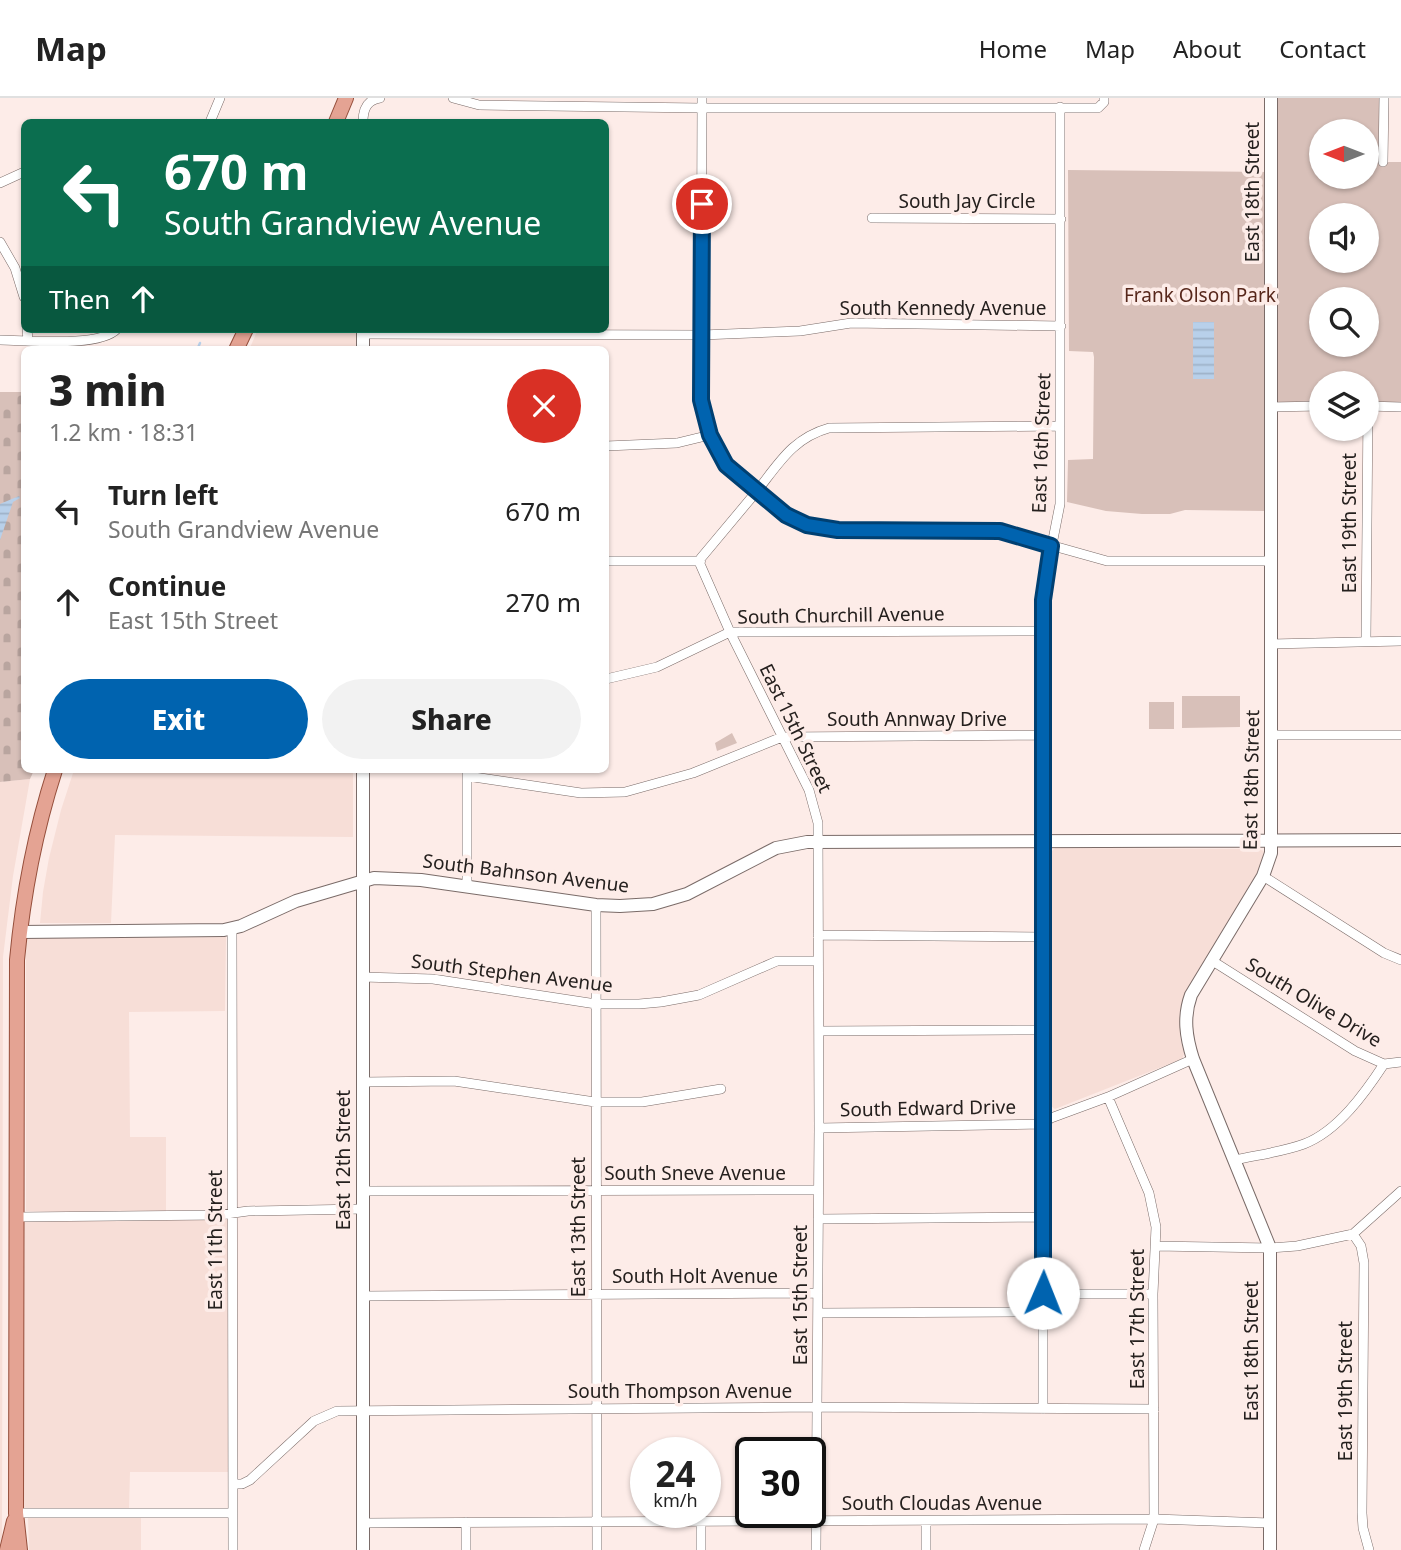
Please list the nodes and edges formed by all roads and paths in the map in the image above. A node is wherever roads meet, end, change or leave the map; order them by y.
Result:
1 (220, 98) edge
2 (346, 98) edge
3 (453, 98) edge
4 (1104, 98) edge
5 (1271, 98) edge
6 (1384, 98) edge
7 (375, 99) edge
8 (702, 103) edge
9 (1060, 107) junction
10 (211, 119) edge
11 (337, 119) edge
12 (363, 119) edge
13 (1383, 162) dead end
14 (21, 173) edge
15 (0, 183) edge
16 (872, 218) dead end
17 (1061, 219) junction
18 (0, 242) edge
19 (21, 287) edge
20 (1060, 326) junction
21 (27, 333) edge
22 (112, 333) edge
23 (532, 333) edge
24 (702, 335) junction
25 (0, 340) edge
26 (27, 340) junction
27 (1309, 406) edge
28 (1379, 406) edge
29 (1270, 407) junction
30 (1401, 407) edge
31 (1060, 426) junction
32 (710, 435) junction
33 (1367, 441) edge
34 (609, 446) edge
35 (757, 491) junction
36 (1051, 546) junction
37 (609, 561) edge
38 (700, 561) junction
39 (1271, 561) junction
40 (1043, 631) junction
41 (730, 632) junction
42 (1366, 641) junction
43 (1401, 641) edge
44 (1271, 644) junction
45 (609, 678) edge
46 (1044, 735) junction
47 (1270, 735) junction
48 (1401, 735) edge
49 (782, 737) junction
50 (54, 773) edge
51 (363, 773) edge
52 (467, 773) edge
53 (1401, 839) edge
54 (1272, 840) junction
55 (1044, 841) junction
56 (818, 842) junction
57 (1263, 876) junction
58 (363, 880) junction
59 (467, 887) junction
60 (596, 905) junction
61 (232, 929) junction
62 (20, 932) junction
63 (818, 935) junction
64 (1043, 937) junction
65 (1211, 960) junction
66 (1401, 960) edge
67 (818, 961) junction
68 (362, 977) junction
69 (596, 1004) junction
70 (1044, 1030) junction
71 (818, 1031) junction
72 (1193, 1059) junction
73 (1401, 1062) edge
74 (1384, 1064) junction
75 (362, 1082) junction
76 (721, 1089) dead end
77 (1108, 1097) junction
78 (595, 1101) junction
79 (1043, 1124) junction
80 (819, 1128) junction
81 (1235, 1160) junction
82 (818, 1190) junction
83 (362, 1191) junction
84 (595, 1191) junction
85 (1401, 1191) edge
86 (362, 1209) junction
87 (232, 1213) junction
88 (18, 1217) junction
89 (1044, 1217) junction
90 (818, 1219) junction
91 (1353, 1234) junction
92 (1155, 1246) junction
93 (1270, 1248) junction
94 (818, 1293) junction
95 (1043, 1293) junction
96 (595, 1294) junction
97 (1153, 1294) junction
98 (362, 1296) junction
99 (1043, 1312) junction
100 (818, 1313) junction
101 (818, 1407) junction
102 (596, 1409) junction
103 (1044, 1409) junction
104 (1154, 1409) junction
105 (363, 1410) junction
106 (817, 1437) edge
107 (233, 1484) junction
108 (16, 1513) junction
109 (233, 1513) junction
110 (1154, 1519) junction
111 (597, 1521) junction
112 (630, 1521) edge
113 (826, 1521) edge
114 (466, 1522) junction
115 (926, 1522) junction
116 (1270, 1522) junction
117 (363, 1523) junction
118 (701, 1528) edge
119 (816, 1528) edge
120 (7, 1550) edge
121 (20, 1550) edge
122 (233, 1550) edge
123 (363, 1550) edge
124 (466, 1550) edge
125 (597, 1550) edge
126 (701, 1550) edge
127 (816, 1550) edge
128 (926, 1550) edge
129 (1144, 1550) edge
130 (1270, 1550) edge
131 (1369, 1550) edge

1 - 10 street
2 - 11 main road
3 - 8 street
4 - 9 street
5 - 29 street, East 18th Street
6 - 13 street
7 - 12 street
8 - 9 street
8 - 24 street
9 - 17 street, East 16th Street
14 - 15 street
16 - 17 street, South Jay Circle
17 - 20 street, East 16th Street
18 - 19 street
20 - 24 street, South Kennedy Avenue
20 - 31 street, East 16th Street
21 - 26 street
22 - 26 street
23 - 24 street, South Kennedy Avenue
24 - 32 street
25 - 26 street
27 - 29 street
28 - 30 street
29 - 39 street, East 18th Street
31 - 35 street
31 - 36 street, East 16th Street
32 - 34 street
32 - 35 street
33 - 42 street, East 19th Street
35 - 36 street
35 - 38 street
36 - 39 street
36 - 40 street, East 16th Street
37 - 38 street
38 - 41 street, East 15th Street
39 - 44 street, East 18th Street
40 - 41 street, South Churchill Avenue
40 - 46 street, East 16th Street
41 - 45 street, South Churchill Avenue
41 - 49 street, East 15th Street
42 - 43 street
42 - 44 street
44 - 47 street, East 18th Street
46 - 49 street, South Annway Drive
46 - 55 street, East 16th Street
47 - 48 street
47 - 54 street, East 18th Street
49 - 52 street, South Annway Drive
49 - 56 street, East 15th Street
50 - 62 main road
51 - 58 street, East 12th Street
52 - 59 street
53 - 54 street, South Bahnson Avenue
54 - 55 street, South Bahnson Avenue
54 - 57 street, East 18th Street
55 - 56 street, South Bahnson Avenue
55 - 64 street, East 16th Street
56 - 60 street, South Bahnson Avenue
56 - 63 street, East 15th Street
57 - 65 street, East 18th Street
57 - 66 street
58 - 59 street, South Bahnson Avenue
58 - 61 street, South Bahnson Avenue
58 - 68 street, East 12th Street
59 - 60 street, South Bahnson Avenue
60 - 69 street, East 13th Street
61 - 62 street, South Bahnson Avenue
61 - 87 street, East 11th Street
62 - 88 main road
63 - 64 street
63 - 67 street, East 15th Street
64 - 70 street, East 16th Street
65 - 72 street, East 18th Street
65 - 74 street, South Olive Drive
67 - 69 street, South Stephen Avenue
67 - 71 street, East 15th Street
68 - 69 street, South Stephen Avenue
68 - 75 street, East 12th Street
69 - 78 street, East 13th Street
70 - 71 street
70 - 79 street, East 16th Street
71 - 80 street, East 15th Street
72 - 77 street, South Edward Drive
72 - 81 street, East 18th Street
73 - 74 street, South Olive Drive
74 - 81 street
75 - 78 street
75 - 83 street, East 12th Street
76 - 78 street
77 - 79 street, South Edward Drive
77 - 92 street, East 17th Street
78 - 84 street, East 13th Street
79 - 80 street, South Edward Drive
79 - 89 street, East 16th Street
80 - 82 street, East 15th Street
81 - 93 street, East 18th Street
82 - 84 street, South Sneve Avenue
82 - 90 street, East 15th Street
83 - 84 street, South Sneve Avenue
83 - 86 street, East 12th Street
84 - 96 street, East 13th Street
85 - 91 street
86 - 87 street
86 - 98 street, East 12th Street
87 - 88 street
87 - 107 street, East 11th Street
88 - 108 main road
89 - 90 street
89 - 95 street, East 16th Street
90 - 94 street, East 15th Street
91 - 93 street
91 - 131 street, East 19th Street
92 - 93 street
92 - 97 street, East 17th Street
93 - 116 street, East 18th Street
94 - 96 street, South Holt Avenue
94 - 100 street, East 15th Street
95 - 97 street
95 - 99 street, East 16th Street
96 - 98 street, South Holt Avenue
96 - 102 street, East 13th Street
97 - 104 street, East 17th Street
98 - 105 street, East 12th Street
99 - 100 street
99 - 103 street, East 16th Street
100 - 101 street, East 15th Street
101 - 102 street, South Thompson Avenue
101 - 103 street, South Thompson Avenue
101 - 106 street, East 15th Street
102 - 105 street, South Thompson Avenue
102 - 111 street, East 13th Street
103 - 104 street, South Thompson Avenue
104 - 110 street, East 17th Street
105 - 107 street, South Thompson Avenue
105 - 117 street, East 12th Street
107 - 109 street, East 11th Street
108 - 109 street
108 - 120 main road
108 - 121 main road
109 - 122 street, East 11th Street
110 - 115 street, South Cloudas Avenue
110 - 116 street, South Cloudas Avenue
110 - 129 street, East 17th Street
111 - 112 street, South Cloudas Avenue
111 - 114 street, South Cloudas Avenue
111 - 125 street, East 13th Street
113 - 115 street, South Cloudas Avenue
114 - 117 street, South Cloudas Avenue
114 - 124 street
115 - 128 street
116 - 130 street, East 18th Street
117 - 123 street, East 12th Street
118 - 126 street
119 - 127 street, East 15th Street

